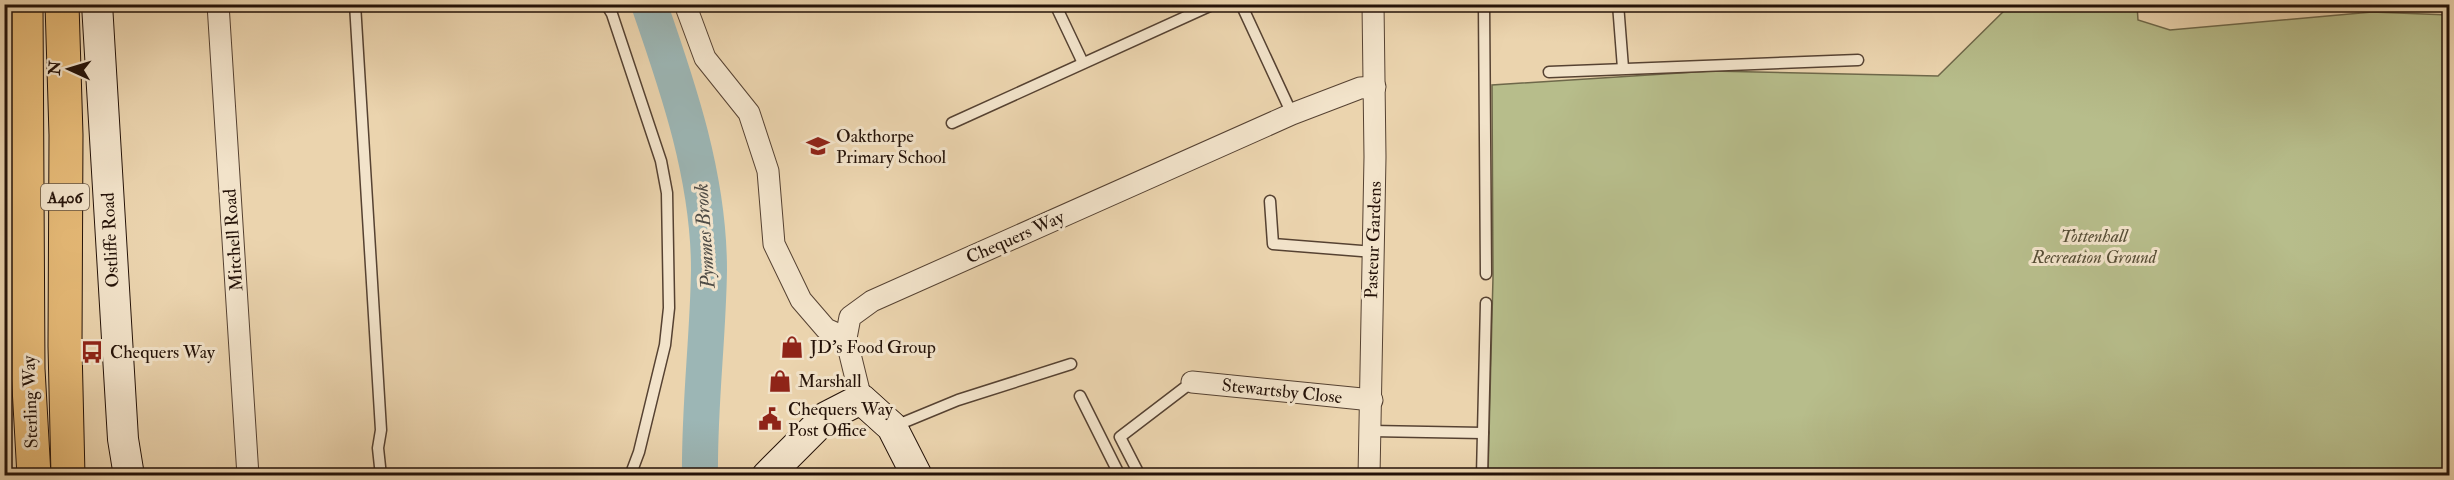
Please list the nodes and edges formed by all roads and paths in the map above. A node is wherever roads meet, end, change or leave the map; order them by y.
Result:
1 (26, 4) edge
2 (62, 4) edge
3 (97, 4) edge
4 (218, 4) edge
5 (354, 4) edge
6 (606, 4) edge
7 (685, 4) edge
8 (1056, 4) edge
9 (1214, 4) edge
10 (1242, 4) edge
11 (1373, 4) edge
12 (1484, 4) edge
13 (1618, 4) edge
14 (1858, 60) dead end
15 (1083, 63) junction
16 (1623, 68) junction
17 (1549, 72) dead end
18 (1375, 87) junction
19 (1292, 114) junction
20 (952, 123) dead end
21 (1270, 201) dead end
22 (1374, 252) junction
23 (1486, 274) dead end
24 (1486, 303) dead end
25 (846, 338) junction
26 (1071, 364) dead end
27 (1192, 382) joint
28 (1080, 396) dead end
29 (861, 399) junction
30 (1372, 400) junction
31 (892, 427) junction
32 (1371, 431) junction
33 (1483, 433) junction
34 (34, 476) edge
35 (68, 476) edge
36 (129, 476) edge
37 (248, 476) edge
38 (381, 476) edge
39 (630, 476) edge
40 (767, 476) edge
41 (918, 476) edge
42 (1120, 476) edge
43 (1140, 476) edge
44 (1369, 476) edge
45 (1482, 476) edge

1 - 34 highway, Sterling Way / A406
2 - 35 highway, A406
3 - 36 street, Ostliffe Road
4 - 37 street, Mitchell Road
5 - 38 lane
6 - 39 lane
7 - 25 street
8 - 15 lane
9 - 15 lane
10 - 19 lane
11 - 18 street, Pasteur Gardens
12 - 23 lane
13 - 16 lane
14 - 16 lane
15 - 20 lane
16 - 17 lane
18 - 19 street, Chequers Way
18 - 22 street, Pasteur Gardens
19 - 25 street, Chequers Way
21 - 22 lane
22 - 30 street, Pasteur Gardens
24 - 33 lane
25 - 29 street
26 - 31 lane
27 - 30 street, Stewartsby Close
27 - 43 lane
28 - 42 lane
29 - 31 street
29 - 40 street
30 - 32 street, Pasteur Gardens
31 - 41 street
32 - 33 lane
32 - 44 street, Pasteur Gardens
33 - 45 lane

